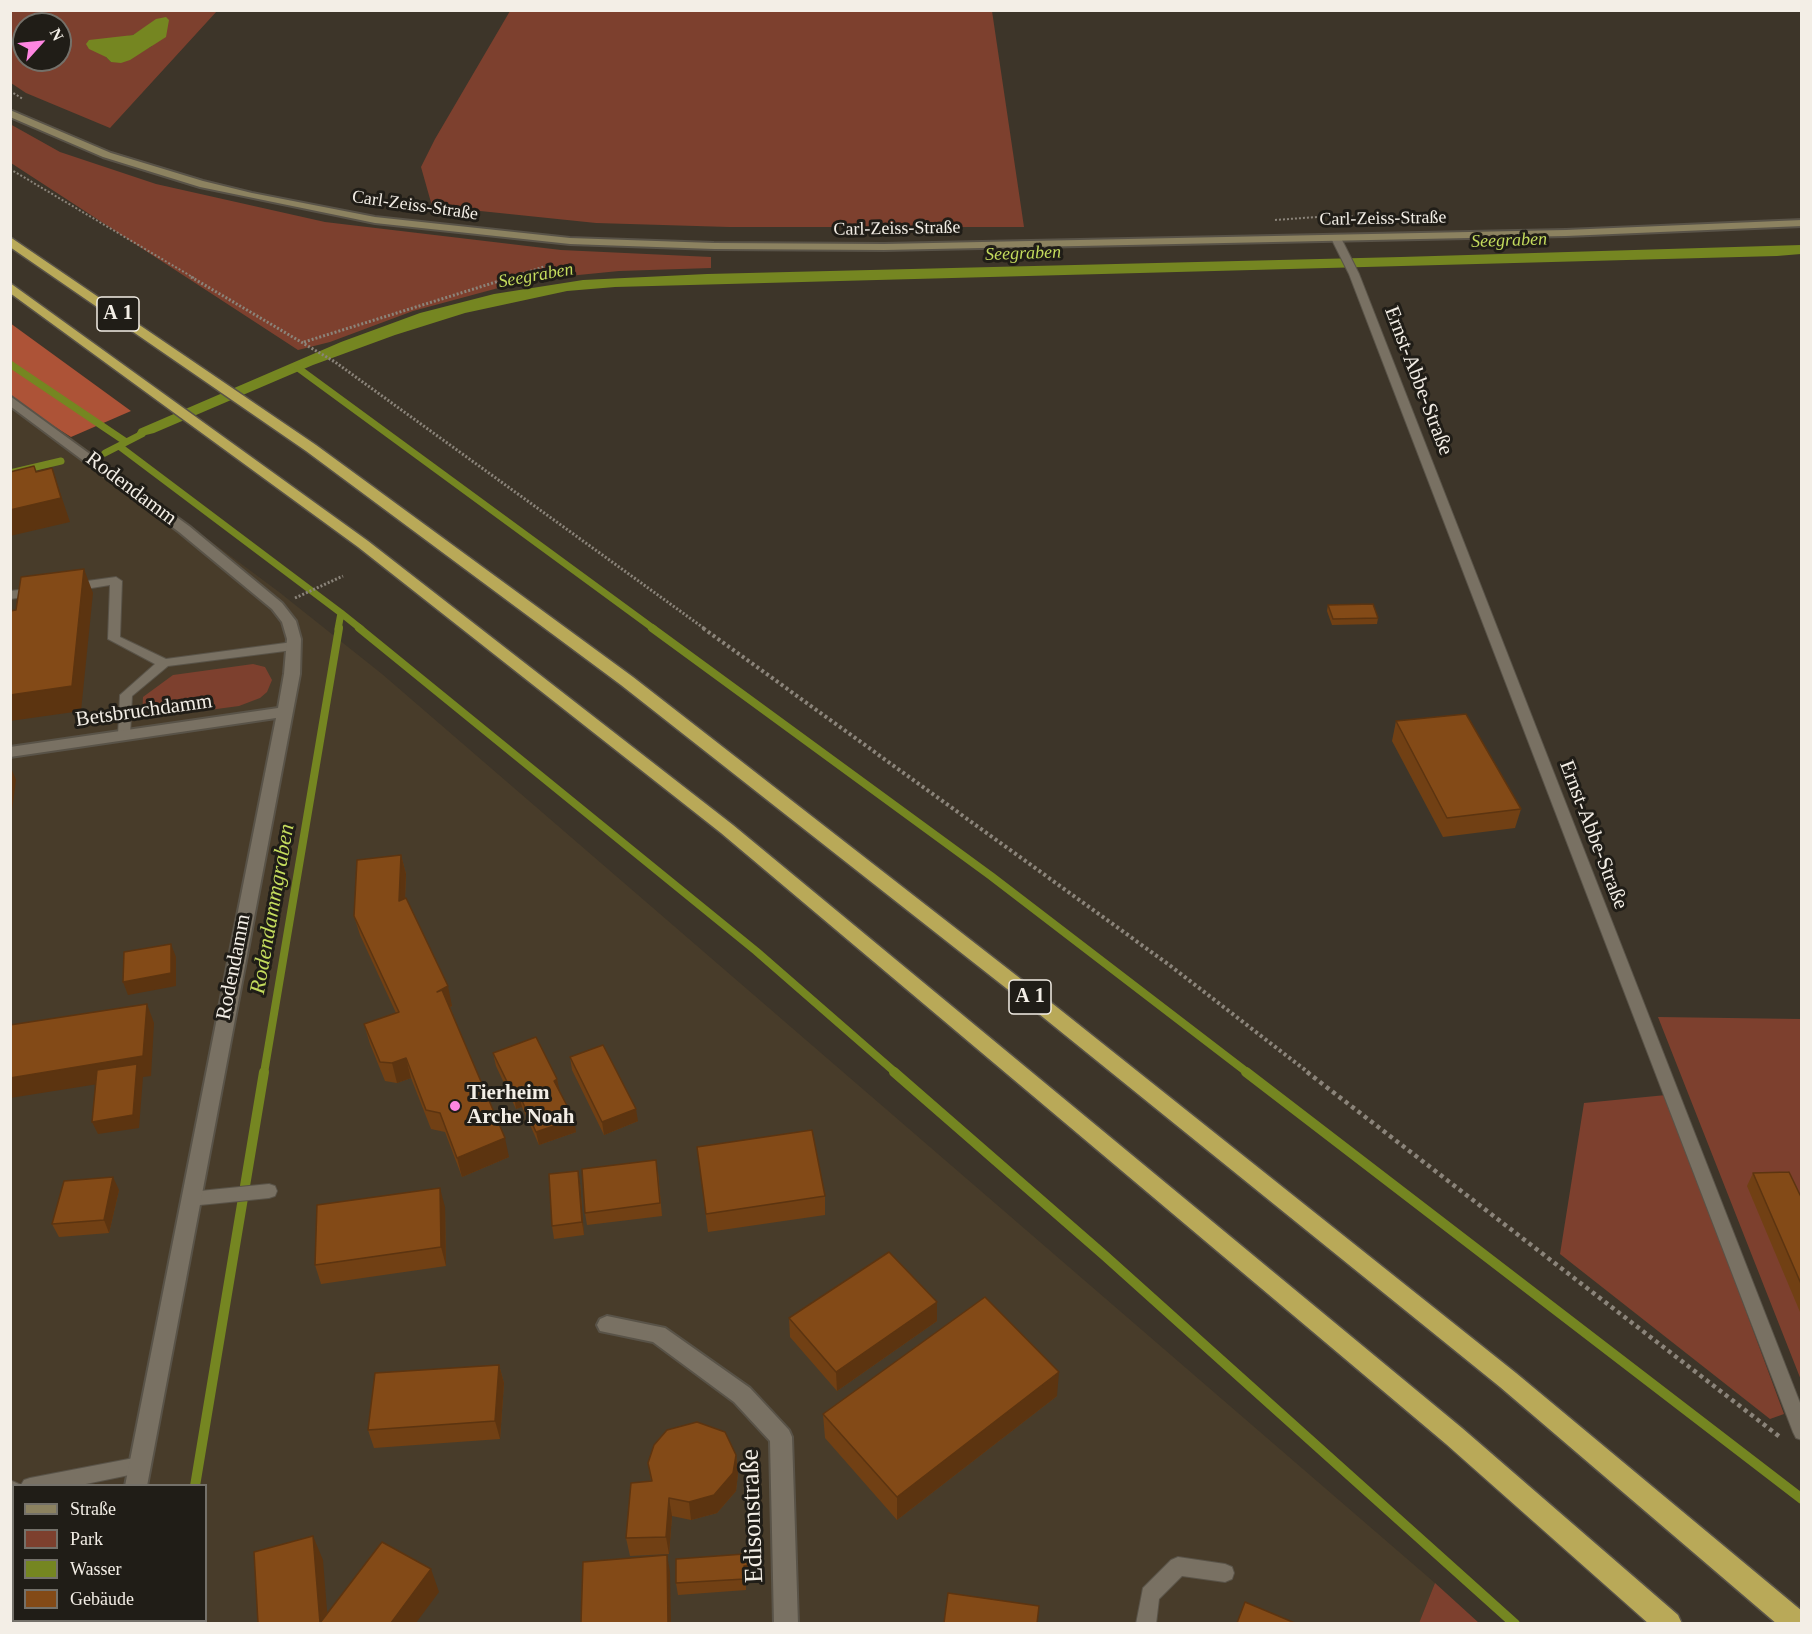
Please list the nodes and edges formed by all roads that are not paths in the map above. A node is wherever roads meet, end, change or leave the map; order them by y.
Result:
1 (10, 112) edge
2 (1802, 223) edge
3 (1336, 238) junction
4 (10, 242) edge
5 (10, 287) edge
6 (10, 400) edge
7 (10, 595) edge
8 (293, 646) junction
9 (164, 663) junction
10 (283, 712) junction
11 (123, 735) junction
12 (10, 752) edge
13 (269, 1191) dead end
14 (190, 1199) junction
15 (607, 1325) dead end
16 (1802, 1432) edge
17 (139, 1465) junction
18 (35, 1484) edge
19 (136, 1484) edge
20 (1225, 1573) dead end
21 (786, 1623) edge
22 (1146, 1623) edge
23 (1670, 1623) edge
24 (1797, 1623) edge

1 - 3 main road, Carl-Zeiss-Straße
2 - 3 main road, Carl-Zeiss-Straße
3 - 16 lane, Ernst-Abbe-Straße
4 - 24 highway, A 1
5 - 23 highway, A 1
6 - 8 street, Rodendamm
7 - 9 lane
8 - 9 lane
8 - 10 street, Rodendamm
9 - 11 lane
10 - 11 street, Betsbruchdamm
10 - 14 street, Rodendamm
11 - 12 street, Betsbruchdamm
13 - 14 lane
14 - 17 street, Rodendamm
15 - 21 street, Edisonstraße
17 - 18 lane
17 - 19 street, Rodendamm
20 - 22 lane

